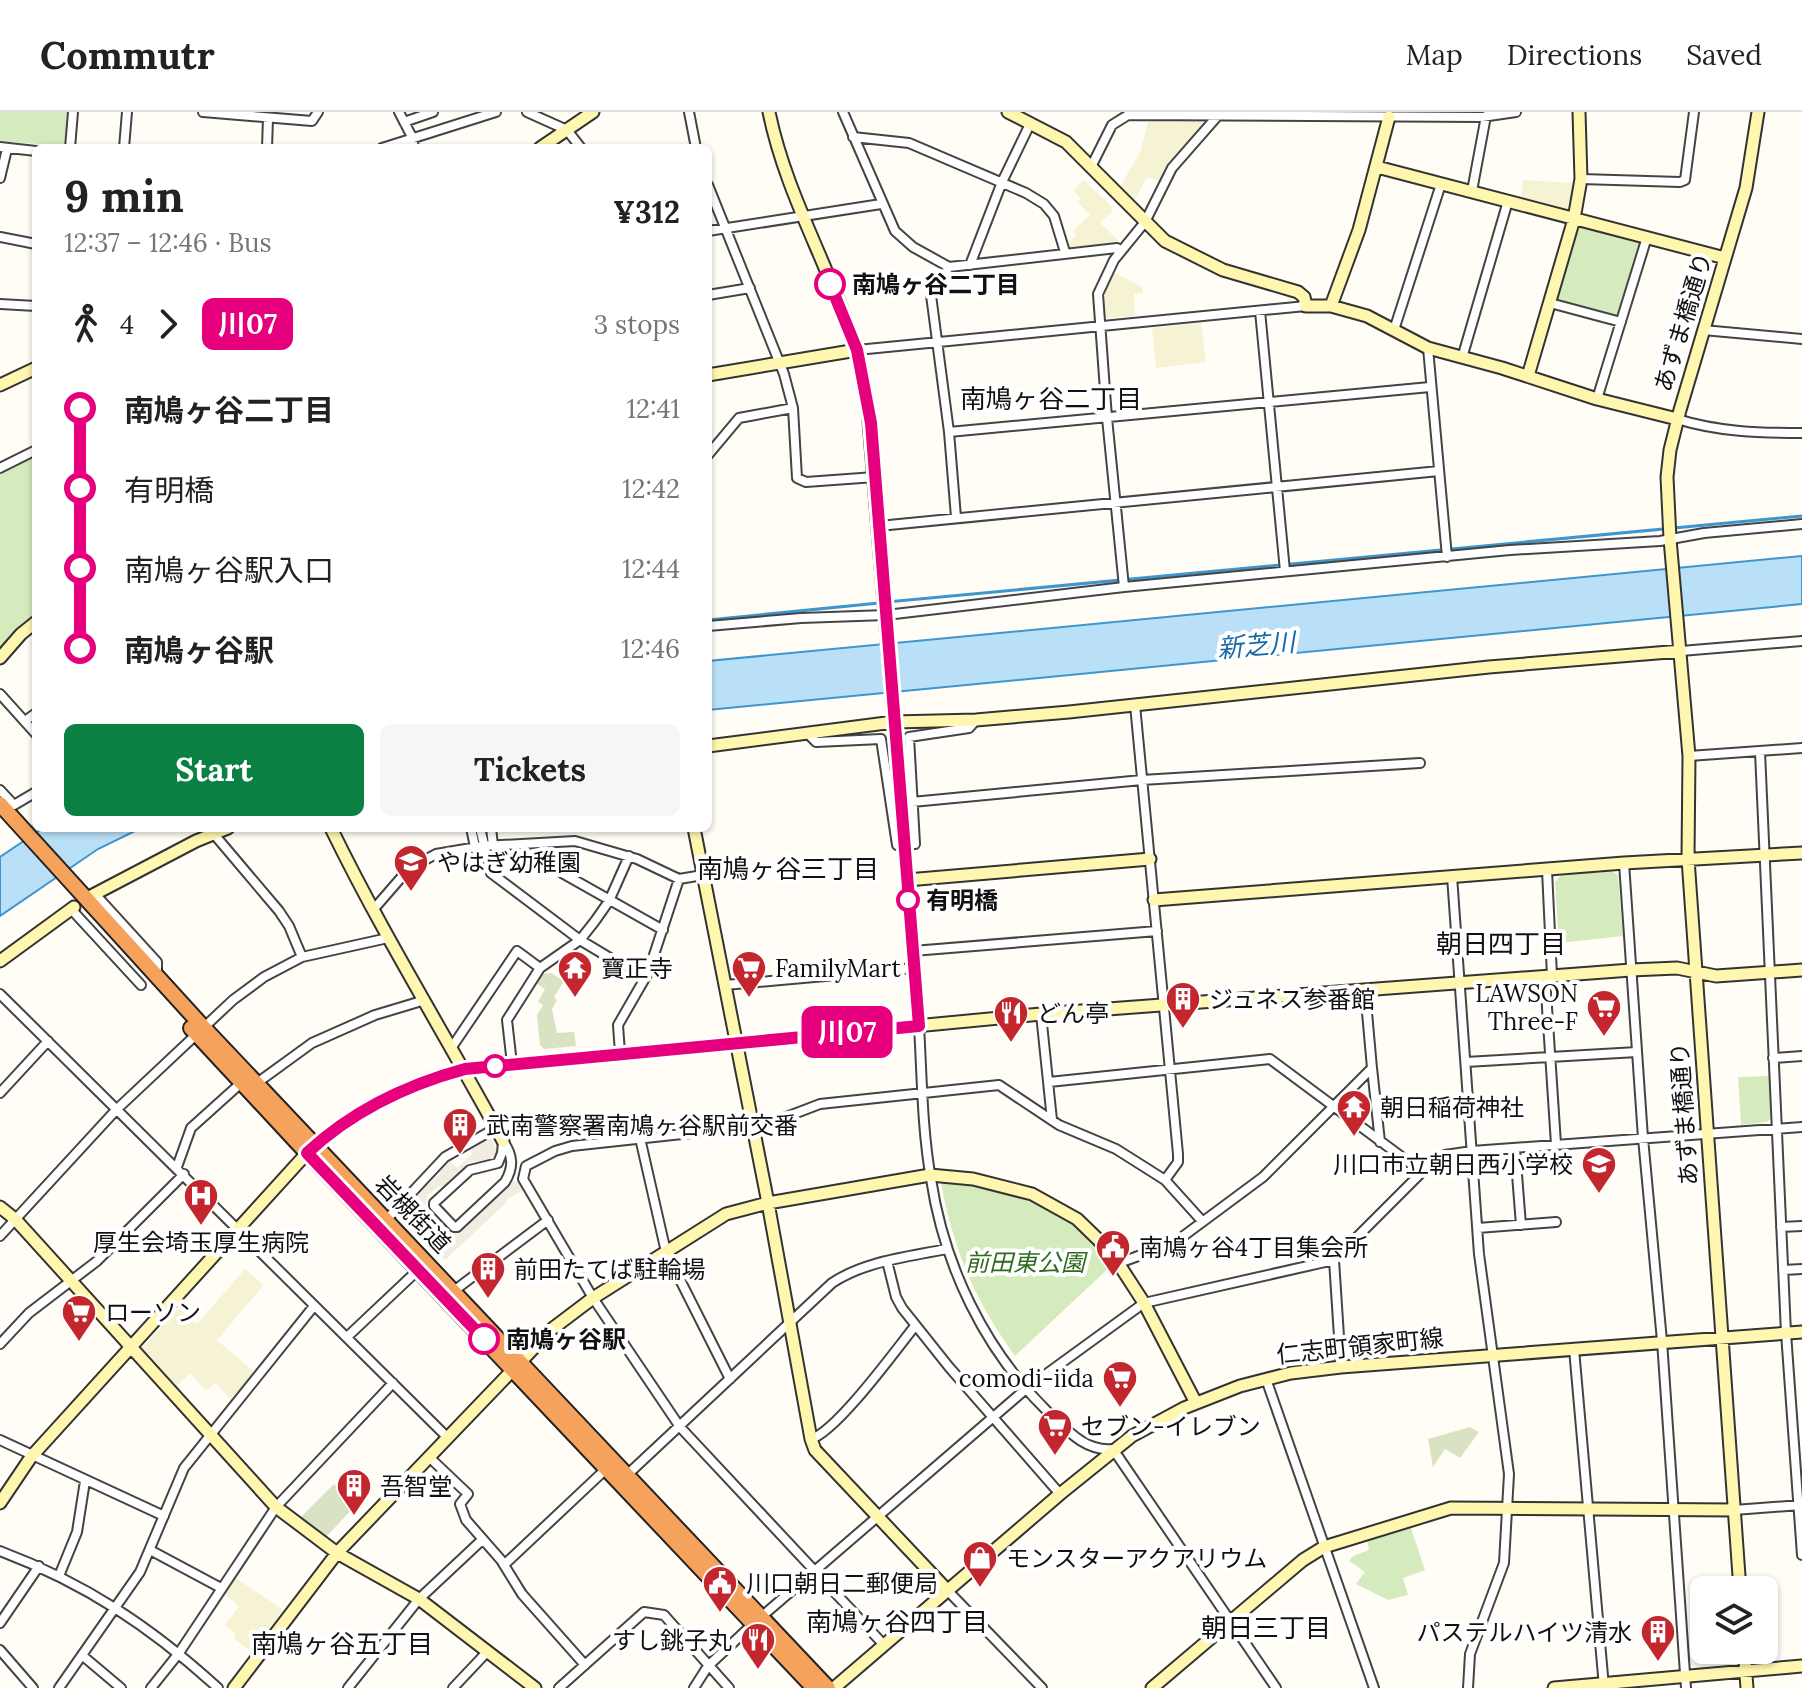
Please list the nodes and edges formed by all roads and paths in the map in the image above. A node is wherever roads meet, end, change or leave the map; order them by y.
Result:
1 (73, 112) edge
2 (127, 112) edge
3 (203, 112) edge
4 (318, 112) edge
5 (399, 112) edge
6 (433, 112) edge
7 (496, 112) edge
8 (527, 112) edge
9 (593, 112) edge
10 (689, 112) edge
11 (769, 112) edge
12 (843, 112) edge
13 (1008, 112) edge
14 (1516, 112) edge
15 (1579, 112) edge
16 (1694, 112) edge
17 (1758, 112) edge
18 (226, 113) edge
19 (1497, 113) edge
20 (1221, 114) edge
21 (1479, 115) edge
22 (1389, 117) junction
23 (268, 118) junction
24 (1027, 119) edge
25 (404, 122) junction
26 (567, 130) junction
27 (412, 137) junction
28 (853, 137) junction
29 (70, 144) edge
30 (124, 144) edge
31 (267, 144) edge
32 (393, 144) edge
33 (413, 144) edge
34 (546, 144) edge
35 (578, 144) edge
36 (695, 144) edge
37 (3, 148) edge
38 (32, 151) edge
39 (1091, 167) junction
40 (1377, 167) junction
41 (0, 178) edge
42 (1581, 179) junction
43 (1002, 182) junction
44 (1441, 184) junction
45 (1472, 191) junction
46 (712, 195) edge
47 (1508, 201) junction
48 (881, 204) junction
49 (802, 215) junction
50 (1574, 219) junction
51 (1145, 222) junction
52 (725, 228) junction
53 (712, 230) edge
54 (0, 237) edge
55 (1647, 237) junction
56 (32, 243) edge
57 (1121, 251) junction
58 (1065, 252) junction
59 (1725, 258) junction
60 (970, 265) junction
61 (949, 267) junction
62 (750, 288) junction
63 (712, 294) edge
64 (1550, 303) junction
65 (0, 304) edge
66 (32, 306) edge
67 (1306, 306) junction
68 (1331, 306) junction
69 (1260, 311) junction
70 (1621, 322) junction
71 (1099, 327) junction
72 (1394, 330) junction
73 (1703, 330) junction
74 (1802, 339) edge
75 (939, 343) junction
76 (1428, 348) junction
77 (857, 350) junction
78 (1462, 358) junction
79 (780, 364) junction
80 (32, 370) edge
81 (712, 374) edge
82 (1528, 376) junction
83 (0, 385) edge
84 (1430, 387) junction
85 (1597, 399) junction
86 (1270, 402) junction
87 (793, 408) junction
88 (1107, 418) junction
89 (1677, 419) junction
90 (949, 432) junction
91 (1802, 433) edge
92 (712, 450) edge
93 (32, 452) edge
94 (0, 468) edge
95 (1439, 471) junction
96 (875, 477) junction
97 (1278, 486) junction
98 (1116, 502) junction
99 (956, 517) junction
100 (1802, 524) edge
101 (879, 526) junction
102 (1670, 543) junction
103 (1447, 557) junction
104 (1285, 571) junction
105 (1124, 587) junction
106 (886, 618) junction
107 (32, 625) edge
108 (712, 626) edge
109 (1802, 641) edge
110 (1681, 651) junction
111 (0, 658) edge
112 (0, 694) edge
113 (1135, 705) junction
114 (32, 716) edge
115 (894, 720) junction
116 (976, 720) junction
117 (25, 721) junction
118 (32, 729) edge
119 (809, 735) junction
120 (712, 746) edge
121 (1802, 748) edge
122 (1760, 752) junction
123 (1689, 756) junction
124 (1420, 763) dead end
125 (1142, 780) junction
126 (0, 790) edge
127 (32, 794) edge
128 (912, 802) junction
129 (0, 804) edge
130 (6, 819) edge
131 (216, 832) edge
132 (333, 832) edge
133 (474, 832) edge
134 (481, 832) edge
135 (489, 832) edge
136 (695, 832) edge
137 (213, 833) junction
138 (904, 845) junction
139 (484, 846) junction
140 (1802, 853) edge
141 (1766, 855) junction
142 (629, 856) junction
143 (1150, 859) junction
144 (1688, 859) junction
145 (1624, 863) junction
146 (1547, 870) junction
147 (562, 873) dead end
148 (703, 875) junction
149 (1452, 876) junction
150 (679, 879) junction
151 (907, 880) junction
152 (80, 899) junction
153 (1154, 900) junction
154 (609, 901) junction
155 (373, 910) junction
156 (663, 930) junction
157 (1157, 931) junction
158 (388, 938) junction
159 (580, 940) junction
160 (913, 951) junction
161 (302, 957) junction
162 (0, 961) edge
163 (540, 968) junction
164 (914, 968) junction
165 (1631, 970) junction
166 (1802, 970) edge
167 (1696, 971) junction
168 (648, 973) junction
169 (1769, 973) junction
170 (1548, 977) junction
171 (1460, 984) junction
172 (141, 985) dead end
173 (725, 985) junction
174 (1365, 990) junction
175 (0, 994) edge
176 (425, 1000) junction
177 (1164, 1004) junction
178 (1041, 1014) junction
179 (919, 1026) junction
180 (201, 1031) junction
181 (48, 1041) junction
182 (737, 1043) junction
183 (452, 1047) junction
184 (1637, 1052) junction
185 (620, 1053) junction
186 (1802, 1056) edge
187 (1550, 1057) junction
188 (1773, 1058) junction
189 (1466, 1062) junction
190 (512, 1064) junction
191 (1372, 1068) junction
192 (465, 1069) junction
193 (1170, 1069) junction
194 (1049, 1082) junction
195 (241, 1083) junction
196 (257, 1083) junction
197 (923, 1092) junction
198 (0, 1093) edge
199 (1334, 1107) junction
200 (116, 1110) junction
201 (1052, 1120) junction
202 (1802, 1127) edge
203 (496, 1128) junction
204 (1777, 1129) junction
205 (752, 1130) junction
206 (1707, 1134) junction
207 (640, 1138) junction
208 (1643, 1138) junction
209 (503, 1141) junction
210 (1380, 1142) junction
211 (1556, 1144) junction
212 (312, 1149) junction
213 (1515, 1149) junction
214 (1472, 1151) junction
215 (495, 1166) junction
216 (180, 1171) junction
217 (1422, 1172) junction
218 (930, 1175) junction
219 (1165, 1180) junction
220 (505, 1182) junction
221 (768, 1203) junction
222 (0, 1207) edge
223 (15, 1219) junction
224 (387, 1219) junction
225 (548, 1220) junction
226 (1202, 1221) junction
227 (1556, 1222) dead end
228 (1521, 1225) junction
229 (1802, 1226) edge
230 (1781, 1227) junction
231 (237, 1228) junction
232 (1478, 1228) junction
233 (0, 1236) edge
234 (946, 1249) junction
235 (666, 1252) junction
236 (1334, 1260) junction
237 (887, 1261) junction
238 (1119, 1263) junction
239 (1802, 1269) edge
240 (418, 1270) junction
241 (1783, 1270) junction
242 (70, 1282) junction
243 (455, 1290) junction
244 (593, 1298) junction
245 (1144, 1303) junction
246 (314, 1306) junction
247 (789, 1321) junction
248 (915, 1326) junction
249 (1802, 1332) edge
250 (1786, 1333) junction
251 (347, 1337) junction
252 (1721, 1338) junction
253 (1662, 1341) junction
254 (0, 1344) edge
255 (129, 1346) junction
256 (1574, 1349) junction
257 (1494, 1354) junction
258 (516, 1365) junction
259 (1341, 1367) junction
260 (730, 1379) junction
261 (1266, 1379) junction
262 (393, 1383) junction
263 (1027, 1388) junction
264 (1196, 1403) junction
265 (994, 1419) junction
266 (680, 1427) junction
267 (209, 1434) junction
268 (447, 1437) junction
269 (811, 1439) junction
270 (0, 1440) edge
271 (1113, 1449) junction
272 (31, 1457) junction
273 (429, 1457) junction
274 (607, 1468) junction
275 (627, 1475) junction
276 (85, 1481) junction
277 (1060, 1494) junction
278 (0, 1503) edge
279 (1800, 1505) edge
280 (276, 1507) junction
281 (1508, 1507) junction
282 (1588, 1507) junction
283 (1672, 1509) junction
284 (1734, 1510) junction
285 (164, 1516) junction
286 (878, 1517) junction
287 (482, 1540) junction
288 (1324, 1547) junction
289 (150, 1550) junction
290 (0, 1551) edge
291 (337, 1553) junction
292 (1802, 1555) edge
293 (504, 1565) junction
294 (39, 1566) junction
295 (814, 1573) junction
296 (59, 1576) junction
297 (1739, 1576) edge
298 (221, 1588) junction
299 (947, 1590) junction
300 (419, 1599) junction
301 (117, 1607) junction
302 (758, 1621) junction
303 (1230, 1621) junction
304 (0, 1623) edge
305 (884, 1645) junction
306 (0, 1650) edge
307 (487, 1652) junction
308 (179, 1653) junction
309 (83, 1656) junction
310 (1745, 1664) edge
311 (585, 1665) junction
312 (708, 1666) junction
313 (1802, 1666) edge
314 (1746, 1671) junction
315 (1686, 1682) edge
316 (1604, 1686) edge
317 (33, 1688) edge
318 (59, 1688) edge
319 (121, 1688) edge
320 (151, 1688) edge
321 (218, 1688) edge
322 (234, 1688) edge
323 (348, 1688) edge
324 (453, 1688) edge
325 (535, 1688) edge
326 (559, 1688) edge
327 (694, 1688) edge
328 (729, 1688) edge
329 (814, 1688) edge
330 (828, 1688) edge
331 (834, 1688) edge
332 (1042, 1688) edge
333 (1152, 1688) edge
334 (1276, 1688) edge
335 (1374, 1688) edge
336 (1468, 1688) edge
337 (1554, 1688) edge
338 (1747, 1688) edge

1 - 29 street
2 - 30 street
3 - 18 street
4 - 23 street
5 - 25 street
6 - 25 street
7 - 27 street
8 - 26 street
9 - 26 street
10 - 36 street
11 - 49 street
12 - 28 street
13 - 24 street
14 - 19 street
15 - 42 street
16 - 42 street
17 - 59 street, あずま橋通り
18 - 23 street
19 - 21 street
20 - 22 street
20 - 39 street
20 - 51 street
21 - 22 street
21 - 45 street
22 - 40 street
23 - 31 street
24 - 39 street
24 - 43 street
25 - 27 street
26 - 34 street
26 - 35 street
27 - 32 street
27 - 33 street
28 - 43 street
28 - 48 street
37 - 38 street
37 - 41 street
39 - 51 street
40 - 44 street
40 - 68 street
42 - 50 street
43 - 58 street
43 - 60 street
44 - 45 street
44 - 72 street
45 - 47 street
46 - 52 street
47 - 50 street
47 - 78 street
48 - 49 street
48 - 61 street
49 - 52 street
49 - 77 street
50 - 55 street
50 - 64 street
51 - 57 street
51 - 67 street
52 - 53 street
52 - 62 street
54 - 56 street
55 - 59 street
55 - 70 street
57 - 58 street
57 - 71 street
58 - 60 street
59 - 73 street, あずま橋通り
60 - 61 street
61 - 75 street
62 - 63 street
62 - 79 street
64 - 70 street
64 - 82 street
65 - 66 street
67 - 68 street
67 - 69 street
68 - 72 street
69 - 71 street
69 - 86 street
70 - 85 street
71 - 75 street
71 - 88 street
72 - 76 street
73 - 74 street
73 - 89 street, あずま橋通り
75 - 77 street
75 - 90 street
76 - 78 street
76 - 84 street
77 - 79 street
77 - 96 street
78 - 82 street
79 - 81 street
79 - 87 street
80 - 83 street
82 - 85 street
84 - 86 street
84 - 95 street
85 - 89 street
86 - 88 street
86 - 97 street
87 - 92 street
87 - 96 street
88 - 90 street
88 - 98 street
89 - 91 street
89 - 102 street, あずま橋通り
90 - 99 street
93 - 94 street
95 - 97 street
95 - 103 street
96 - 101 street
97 - 98 street
97 - 104 street
98 - 99 street
98 - 105 street
99 - 101 street
100 - 102 street
101 - 106 street
102 - 103 street
102 - 110 street, あずま橋通り
103 - 104 street
104 - 105 street
105 - 106 street
106 - 108 street
106 - 115 street
107 - 111 street
109 - 110 street
110 - 113 street
110 - 123 street, あずま橋通り
112 - 117 street
113 - 116 street
113 - 125 street
114 - 117 street
115 - 116 street
115 - 119 street
115 - 138 street
116 - 128 street
117 - 118 street
119 - 120 street
119 - 138 street
121 - 122 street
122 - 123 street
122 - 141 street
123 - 144 street, あずま橋通り
124 - 125 street
125 - 128 street
125 - 143 street
126 - 127 street
128 - 138 street
129 - 130 highway, 岩槻街道
130 - 152 highway, 岩槻街道
131 - 137 street
132 - 155 street
133 - 139 street
134 - 139 street
135 - 139 street
136 - 148 street
137 - 152 street
137 - 161 street
138 - 151 street
139 - 142 street
139 - 155 street
139 - 159 street
140 - 141 street
141 - 144 street
141 - 169 street
142 - 150 street
142 - 154 street
143 - 151 street
143 - 153 street
144 - 145 street
144 - 167 street, あずま橋通り
145 - 146 street
145 - 165 street
146 - 149 street
146 - 170 street
147 - 154 street
148 - 150 street
148 - 173 street
149 - 153 street
149 - 171 street
150 - 156 street
151 - 160 street
152 - 162 street
152 - 172 street
152 - 180 highway, 岩槻街道
152 - 180 highway, 岩槻街道
153 - 157 street
154 - 156 street
154 - 159 street
155 - 158 street
156 - 168 street
157 - 160 street
157 - 177 street
158 - 161 street
158 - 176 street
159 - 163 street
159 - 168 street
160 - 164 street
161 - 180 street
163 - 183 street
163 - 190 street
164 - 173 street
164 - 179 street
165 - 167 street
165 - 170 street
165 - 184 street
166 - 169 street
167 - 169 street
167 - 206 street, あずま橋通り
168 - 185 street
169 - 188 street
170 - 171 street
170 - 187 street
171 - 174 street
171 - 189 street
173 - 182 street
174 - 177 street
174 - 191 street
175 - 181 street
176 - 183 street
176 - 196 street
177 - 178 street
177 - 193 street
178 - 179 street
178 - 194 street
179 - 182 street
179 - 197 street
180 - 195 highway, 岩槻街道
180 - 196 highway, 岩槻街道
180 - 200 street
181 - 198 street
181 - 200 street
182 - 185 street
182 - 205 street
183 - 192 street
184 - 187 street
184 - 208 street
185 - 190 street
186 - 188 street
187 - 189 street
187 - 211 street
188 - 204 street
189 - 214 street
190 - 192 street
191 - 199 street
191 - 210 street
192 - 203 street
192 - 212 street
193 - 194 street
193 - 199 street
193 - 219 street
194 - 201 street
195 - 212 highway, 岩槻街道
195 - 216 street
196 - 212 highway, 岩槻街道
197 - 201 street
197 - 205 street
197 - 218 street
199 - 210 street
199 - 226 street
200 - 216 street
200 - 223 street
201 - 219 street
202 - 204 street
203 - 209 street
203 - 224 street
204 - 206 street
204 - 230 street
205 - 207 street
205 - 221 street
206 - 208 street
206 - 252 street, あずま橋通り
207 - 225 street
207 - 235 street
208 - 211 street
208 - 253 street
209 - 215 street
209 - 220 street
210 - 217 street
211 - 213 street
212 - 224 highway, 岩槻街道
212 - 231 street
212 - 240 highway, 岩槻街道
213 - 214 street
213 - 228 street
214 - 217 street
214 - 232 street
215 - 220 street
215 - 220 street
216 - 231 street
216 - 242 street
217 - 236 street
218 - 221 street
218 - 234 street
218 - 238 street
219 - 226 street
221 - 235 street
221 - 247 street
222 - 223 street
223 - 233 street
223 - 242 street
224 - 243 highway, 岩槻街道
225 - 243 street
225 - 244 street
226 - 238 street
227 - 228 street
228 - 232 street
229 - 230 street
230 - 241 street
231 - 246 street
231 - 255 street
232 - 257 street
234 - 237 street
234 - 263 street
235 - 244 street
235 - 260 street
236 - 245 street
236 - 259 street
237 - 247 street
237 - 248 street
238 - 245 street
239 - 241 street
240 - 251 street
240 - 258 highway, 岩槻街道
241 - 250 street
242 - 254 street
242 - 255 street
243 - 258 highway, 岩槻街道
244 - 258 street
244 - 266 street
245 - 263 street
245 - 264 street
246 - 251 street
246 - 267 street
247 - 260 street
247 - 269 street
248 - 265 street
248 - 269 street
249 - 250 street, 仁志町領家町線
250 - 252 street, 仁志町領家町線
250 - 279 street
251 - 262 street
252 - 253 street, 仁志町領家町線
252 - 284 street, あずま橋通り
253 - 256 street, 仁志町領家町線
253 - 283 street
255 - 267 street
255 - 272 street
256 - 257 street, 仁志町領家町線
256 - 282 street
257 - 259 street, 仁志町領家町線
257 - 281 street
258 - 268 street
258 - 274 highway, 岩槻街道
258 - 275 highway, 岩槻街道
259 - 261 street, 仁志町領家町線
260 - 266 street
261 - 264 street, 仁志町領家町線
261 - 288 street
262 - 268 street
262 - 280 street
263 - 265 street
263 - 271 street
264 - 271 street, 仁志町領家町線
265 - 277 street
265 - 286 street
266 - 275 street
266 - 295 street
267 - 280 street
267 - 285 street
268 - 273 street
269 - 286 street
270 - 272 street
271 - 277 street, 仁志町領家町線
271 - 303 street
272 - 276 street
272 - 278 street
273 - 287 street
273 - 291 street
274 - 293 street
274 - 302 highway, 岩槻街道
275 - 302 highway, 岩槻街道
276 - 285 street
276 - 296 street
277 - 299 street, 仁志町領家町線
279 - 284 street
279 - 292 street
280 - 291 street
280 - 298 street
281 - 282 street
281 - 288 street
281 - 336 street
282 - 283 street
282 - 316 street
283 - 284 street
283 - 315 street
284 - 297 street, あずま橋通り
285 - 289 street
286 - 295 street
286 - 299 street
287 - 293 street
287 - 300 street
288 - 303 street
288 - 335 street
289 - 298 street
289 - 301 street
290 - 294 street
291 - 300 street
291 - 322 street
293 - 311 street
294 - 296 street
294 - 304 street
295 - 302 street
295 - 305 street
296 - 301 street
298 - 308 street
299 - 305 street, 仁志町領家町線
299 - 332 street
300 - 307 street
300 - 323 street
301 - 308 street
301 - 309 street
302 - 312 street
302 - 329 highway, 岩槻街道
302 - 330 highway, 岩槻街道
303 - 333 street
303 - 334 street
305 - 331 street, 仁志町領家町線
306 - 317 street
307 - 324 street
307 - 325 street
308 - 320 street
308 - 321 street
309 - 318 street
309 - 319 street
310 - 314 street
311 - 312 street
311 - 326 street
312 - 327 street
312 - 328 street
313 - 314 street
314 - 315 street
314 - 338 street
315 - 316 street
316 - 337 street

